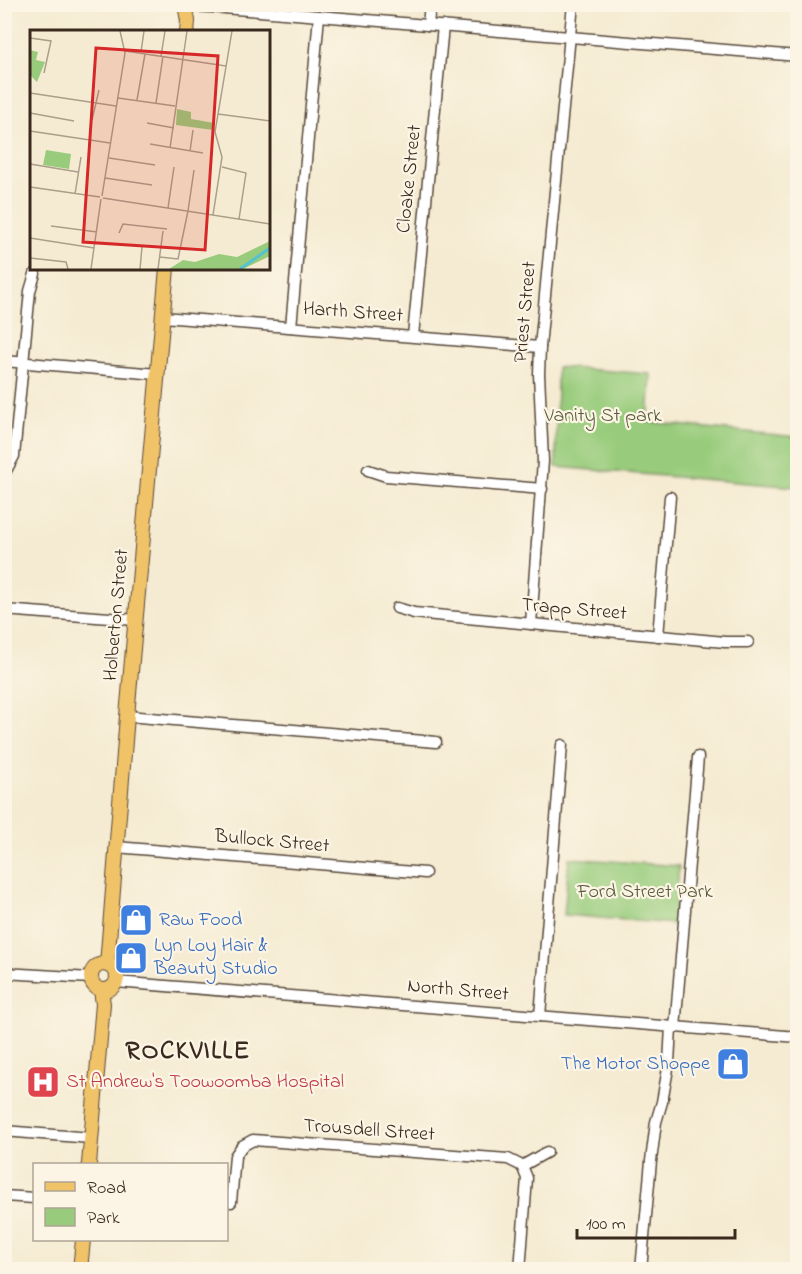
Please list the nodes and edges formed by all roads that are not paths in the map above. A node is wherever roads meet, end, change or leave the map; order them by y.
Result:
1 (430, 4) edge
2 (573, 4) edge
3 (186, 5) edge
4 (295, 9) edge
5 (319, 16) junction
6 (428, 24) junction
7 (443, 26) junction
8 (187, 30) edge
9 (570, 37) junction
10 (798, 56) edge
11 (167, 270) edge
12 (35, 274) dead end
13 (163, 317) junction
14 (291, 327) junction
15 (413, 336) junction
16 (540, 347) junction
17 (4, 361) edge
18 (22, 362) junction
19 (158, 374) junction
20 (368, 470) dead end
21 (4, 474) edge
22 (542, 489) junction
23 (670, 497) dead end
24 (397, 608) dead end
25 (4, 610) edge
26 (136, 620) junction
27 (531, 624) junction
28 (658, 636) junction
29 (748, 642) dead end
30 (127, 716) junction
31 (436, 742) dead end
32 (562, 745) dead end
33 (698, 757) dead end
34 (116, 847) junction
35 (425, 873) dead end
36 (107, 965) junction
37 (4, 972) edge
38 (91, 978) junction
39 (116, 982) junction
40 (101, 990) junction
41 (540, 1016) junction
42 (673, 1028) junction
43 (798, 1038) edge
44 (4, 1131) edge
45 (90, 1138) junction
46 (547, 1152) dead end
47 (89, 1163) edge
48 (522, 1166) junction
49 (4, 1196) edge
50 (33, 1198) edge
51 (231, 1202) dead end
52 (83, 1241) edge
53 (80, 1269) edge
54 (520, 1269) edge
55 (640, 1269) edge

1 - 6 street
2 - 9 street, Priest Street
3 - 4 street
3 - 8 main road
4 - 5 street
5 - 6 street
5 - 14 street
6 - 7 street
7 - 9 street
7 - 15 street, Cloake Street
9 - 10 street
9 - 16 street, Priest Street
11 - 13 main road, Holberton Street
12 - 18 street
13 - 14 street, Harth Street
13 - 19 main road, Holberton Street
14 - 15 street, Harth Street
15 - 16 street, Harth Street
16 - 22 street, Priest Street
17 - 18 street
18 - 19 street
18 - 21 street
19 - 26 main road, Holberton Street
20 - 22 street
22 - 27 street, Priest Street
23 - 28 street
24 - 27 street, Trapp Street
25 - 26 street
26 - 30 main road, Holberton Street
27 - 28 street, Trapp Street
28 - 29 street, Trapp Street
30 - 31 street
30 - 34 main road, Holberton Street
32 - 41 street
33 - 42 street
34 - 35 street, Bullock Street
34 - 36 main road, Holberton Street
36 - 38 main road
36 - 39 main road
37 - 38 street
38 - 40 main road
39 - 40 main road
39 - 41 street, North Street
40 - 45 main road
41 - 42 street, North Street
42 - 43 street, North Street
42 - 55 street
44 - 45 street
45 - 47 main road
46 - 48 street
48 - 51 street, Trousdell Street
48 - 54 street
49 - 50 street
52 - 53 main road

